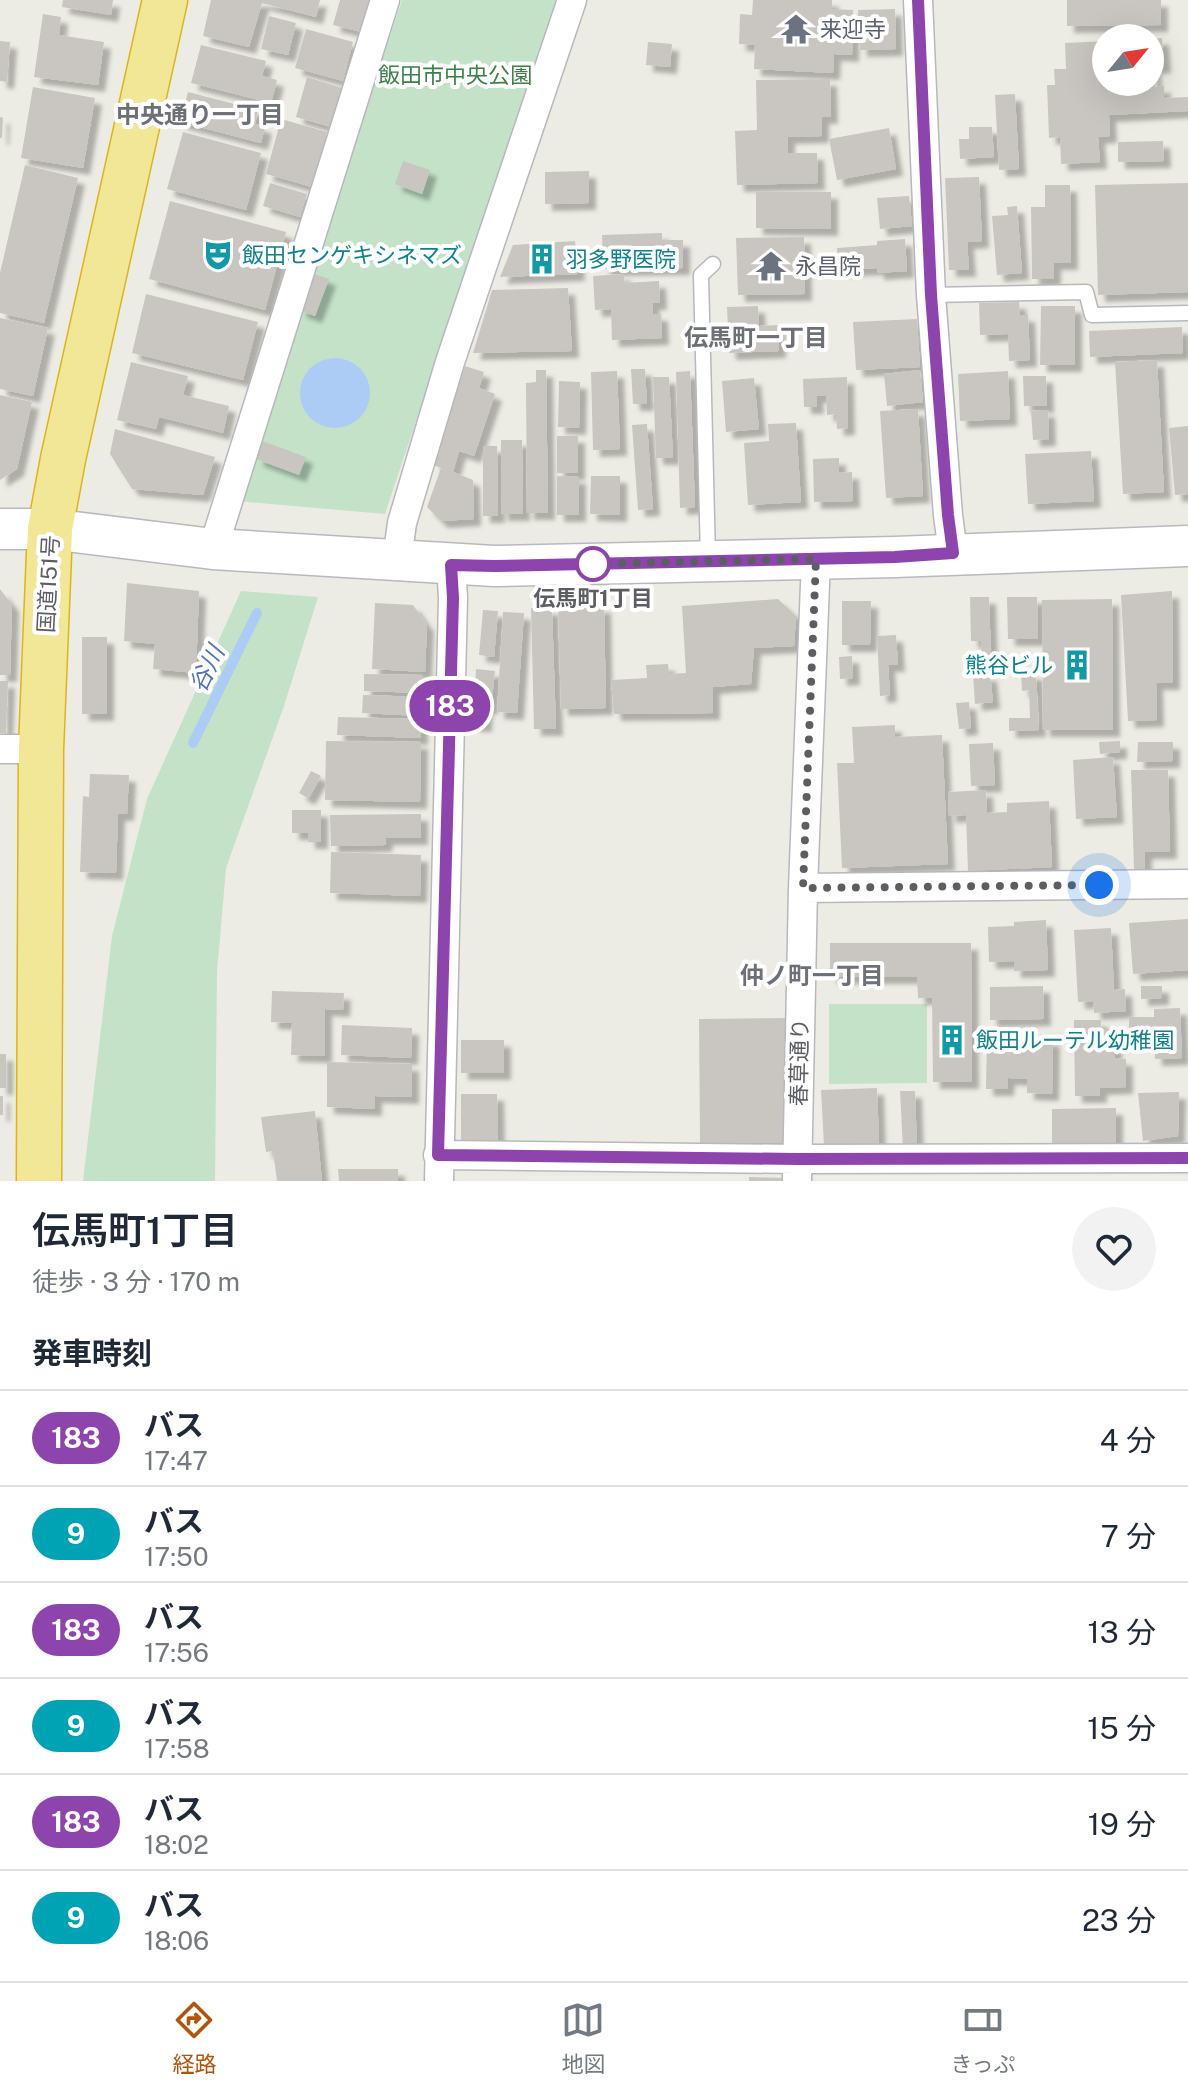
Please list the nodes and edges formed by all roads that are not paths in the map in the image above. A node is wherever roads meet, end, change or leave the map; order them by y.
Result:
1 (165, 0) edge
2 (385, 0) edge
3 (572, 0) edge
4 (918, 0) edge
5 (713, 264) dead end
6 (931, 295) junction
7 (1188, 313) edge
8 (0, 529) edge
9 (50, 529) junction
10 (1188, 546) edge
11 (224, 550) junction
12 (953, 553) junction
13 (816, 559) junction
14 (397, 560) junction
15 (708, 562) junction
16 (451, 565) junction
17 (20, 749) edge
18 (1188, 884) edge
19 (803, 888) junction
20 (1188, 1158) edge
21 (439, 1168) edge
22 (797, 1170) edge
23 (34, 1180) edge

1 - 9 highway, 国道151号
2 - 11 street
3 - 14 street
4 - 6 street
5 - 15 lane
6 - 7 lane
6 - 12 street
8 - 9 street
9 - 11 street
9 - 17 highway, 国道151号
10 - 12 street
11 - 14 street
12 - 13 street
13 - 15 street
13 - 19 street, 春草通り
14 - 16 street
15 - 16 street
16 - 21 street
17 - 23 highway, 国道151号
18 - 19 street
19 - 22 street, 春草通り
20 - 22 street
21 - 22 street

